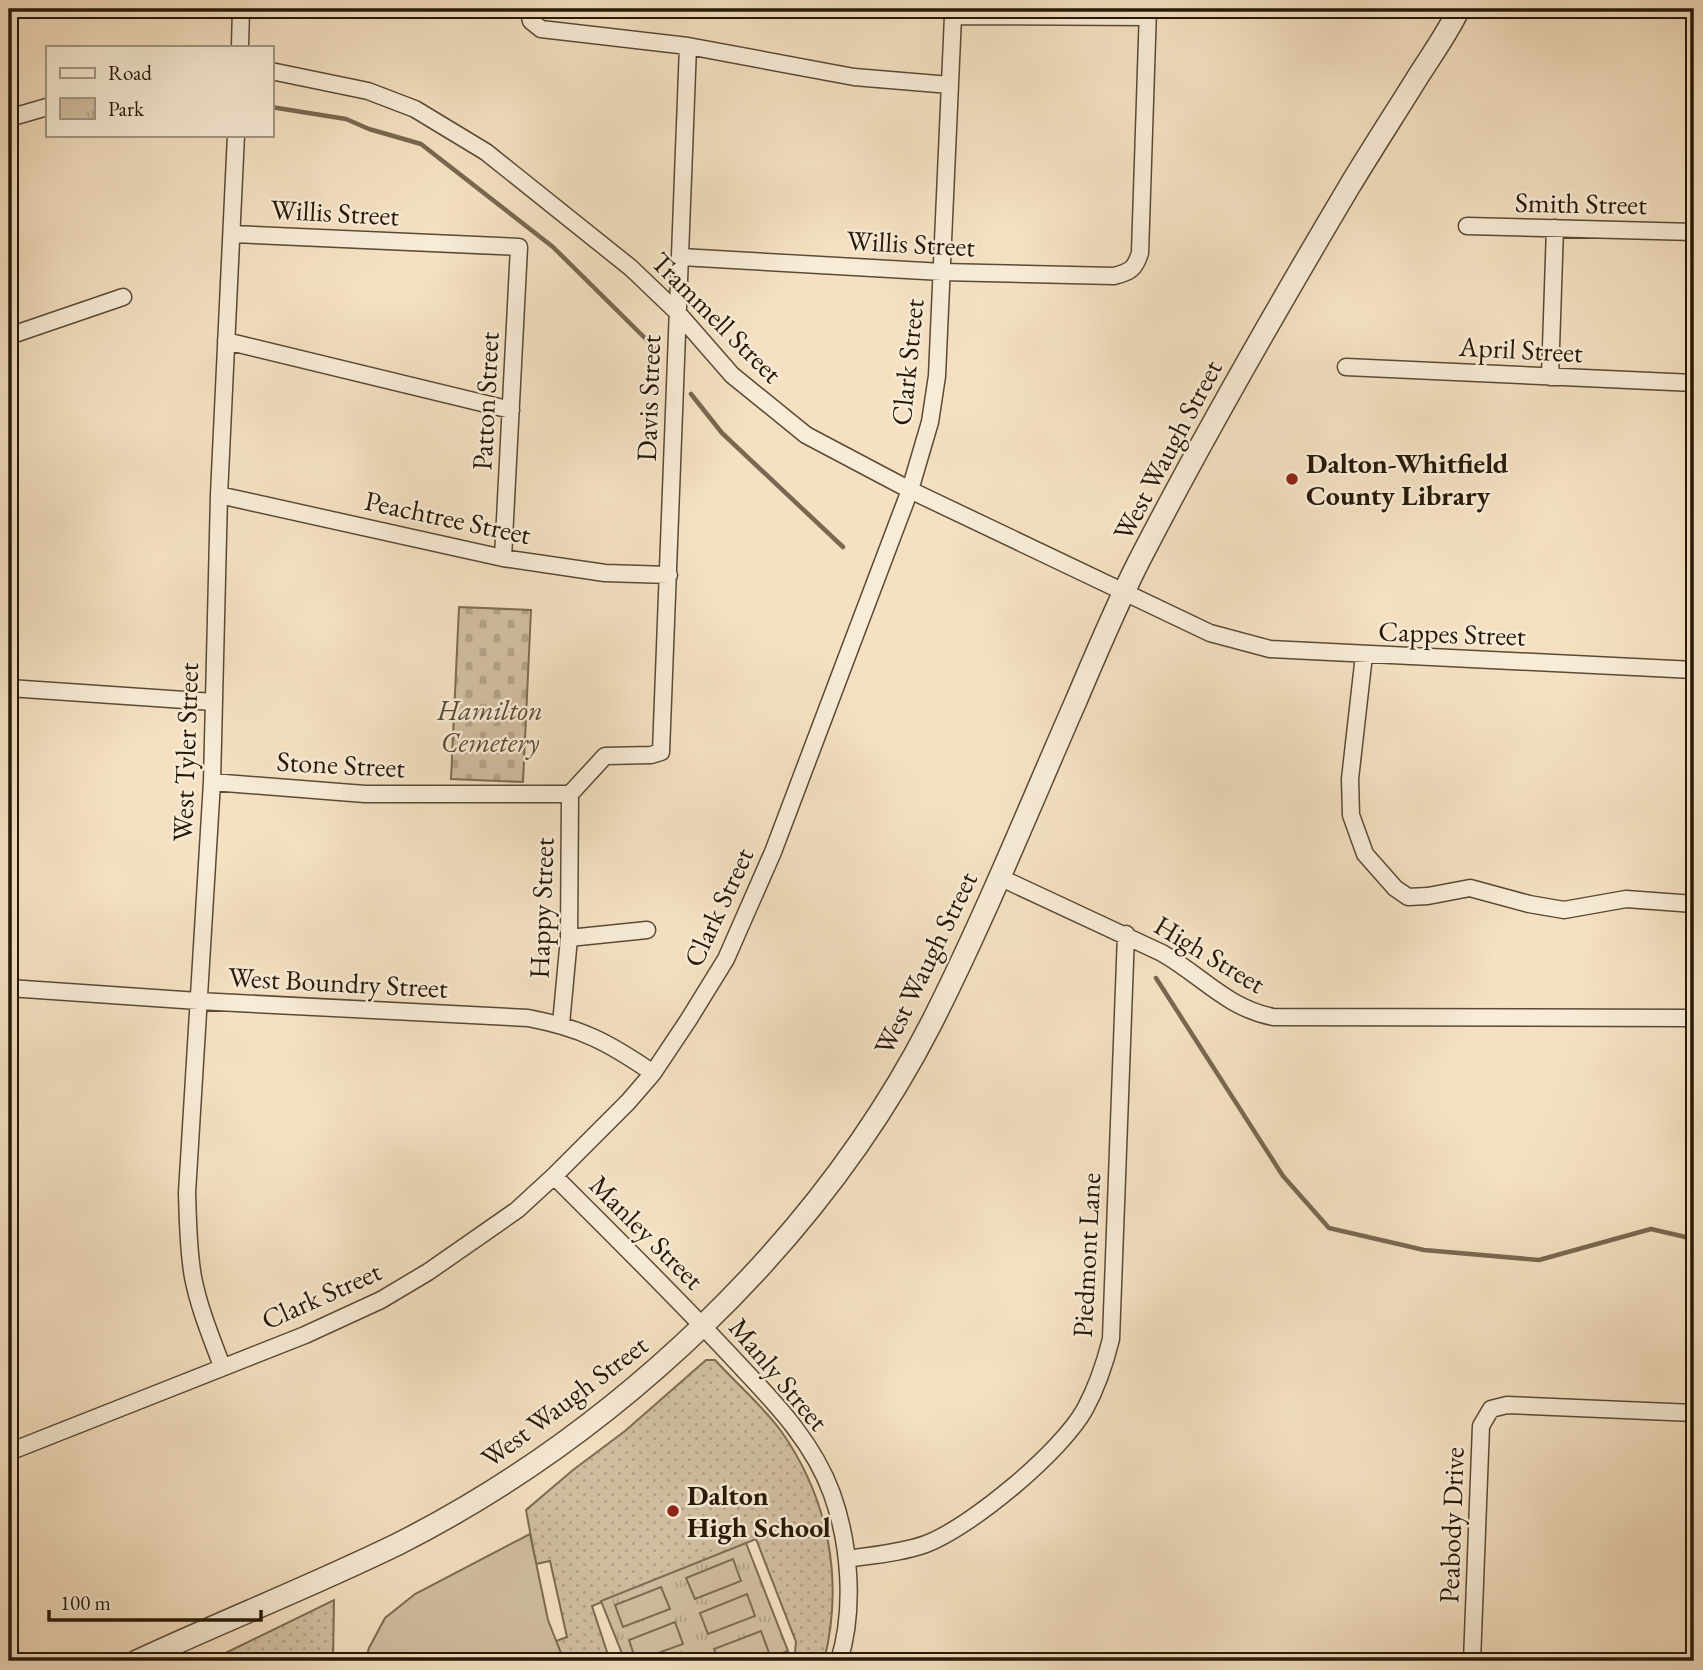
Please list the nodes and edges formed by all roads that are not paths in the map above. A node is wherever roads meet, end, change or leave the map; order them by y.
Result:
1 (241, 9) edge
2 (528, 9) edge
3 (1459, 9) edge
4 (1148, 13) edge
5 (240, 46) edge
6 (688, 46) junction
7 (273, 71) edge
8 (950, 85) junction
9 (46, 107) edge
10 (9, 118) edge
11 (236, 136) edge
12 (1467, 226) dead end
13 (1555, 228) junction
14 (1694, 232) edge
15 (233, 234) junction
16 (519, 247) joint
17 (681, 257) junction
18 (942, 272) junction
19 (123, 297) dead end
20 (677, 312) junction
21 (9, 336) edge
22 (226, 341) junction
23 (1346, 367) dead end
24 (1550, 377) junction
25 (1694, 383) edge
26 (511, 410) junction
27 (910, 490) junction
28 (219, 495) junction
29 (503, 558) junction
30 (669, 575) junction
31 (1123, 592) junction
32 (1210, 633) joint
33 (1364, 655) junction
34 (1694, 670) edge
35 (9, 688) edge
36 (214, 702) junction
37 (212, 782) junction
38 (570, 794) junction
39 (999, 877) junction
40 (1694, 904) edge
41 (647, 930) dead end
42 (1126, 934) junction
43 (569, 938) junction
44 (9, 988) edge
45 (198, 1001) junction
46 (1694, 1018) edge
47 (561, 1024) junction
48 (653, 1073) junction
49 (554, 1176) junction
50 (702, 1325) junction
51 (222, 1366) junction
52 (1694, 1413) edge
53 (9, 1452) edge
54 (847, 1559) junction
55 (137, 1661) edge
56 (839, 1661) edge
57 (1472, 1661) edge

1 - 5 street
2 - 6 street
3 - 31 street, West Waugh Street
4 - 8 street, Clark Street
4 - 18 street, Willis Street
6 - 8 street
6 - 17 street, Davis Street
7 - 20 street, Trammell Street
8 - 18 street, Clark Street
9 - 10 street
11 - 15 street, West Tyler Street
12 - 13 street, Smith Street
13 - 14 street, Smith Street
13 - 24 street
15 - 16 street, Willis Street
15 - 22 street, West Tyler Street
16 - 26 street, Patton Street
17 - 18 street, Willis Street
17 - 20 street, Davis Street
18 - 27 street, Clark Street
19 - 21 street
20 - 27 street, Trammell Street
20 - 30 street, Davis Street
22 - 26 street
22 - 28 street, West Tyler Street
23 - 24 street, April Street
24 - 25 street, April Street
26 - 29 street, Patton Street
27 - 31 street, Trammell Street
27 - 48 street, Clark Street
28 - 29 street, Peachtree Street
28 - 36 street, West Tyler Street
29 - 30 street, Peachtree Street
30 - 38 street, Davis Street
31 - 32 street, Trammell Street
31 - 39 street, West Waugh Street
32 - 33 street, Cappes Street
33 - 34 street, Cappes Street
33 - 40 street
35 - 36 street
36 - 37 street, West Tyler Street
37 - 38 street, Stone Street
37 - 45 street, West Tyler Street
38 - 43 street, Happy Street
39 - 42 street, High Street
39 - 50 street, West Waugh Street
41 - 43 street
42 - 46 street, High Street
42 - 54 street, Piedmont Lane
43 - 47 street, Happy Street
44 - 45 street, West Boundry Street
45 - 47 street, West Boundry Street
45 - 51 street, West Tyler Street
47 - 48 street, West Boundry Street
48 - 49 street, Clark Street
49 - 50 street, Manley Street
49 - 51 street, Clark Street
50 - 54 street, Manly Street
50 - 55 street, West Waugh Street
51 - 53 street, Clark Street
52 - 57 street, Peabody Drive
54 - 56 street, Manly Street

